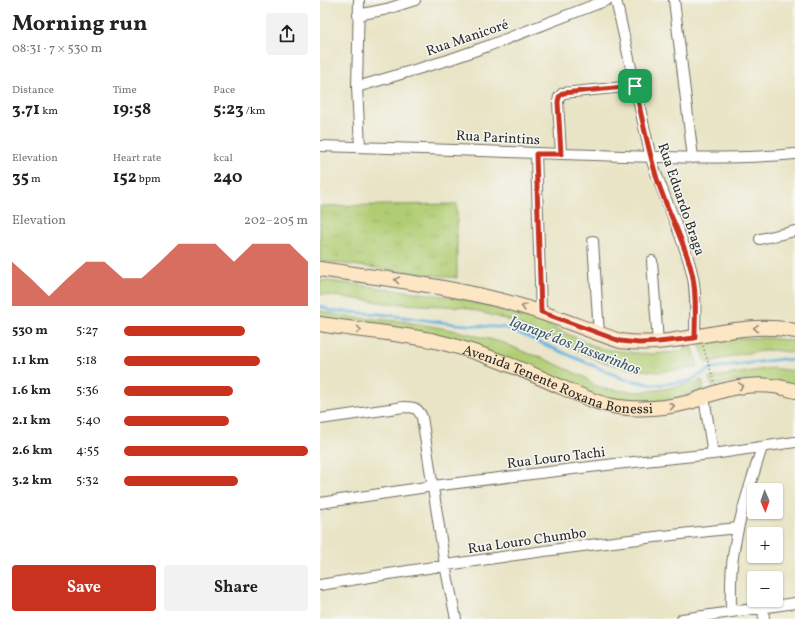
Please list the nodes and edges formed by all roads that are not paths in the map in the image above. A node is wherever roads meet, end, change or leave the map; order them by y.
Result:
1 (360, 0) edge
2 (416, 0) edge
3 (607, 0) edge
4 (616, 0) edge
5 (674, 0) edge
6 (358, 14) junction
7 (635, 86) junction
8 (357, 87) junction
9 (320, 146) edge
10 (360, 147) junction
11 (536, 154) junction
12 (561, 154) junction
13 (795, 154) edge
14 (651, 158) junction
15 (693, 158) junction
16 (795, 232) edge
17 (760, 239) dead end
18 (593, 241) dead end
19 (652, 262) dead end
20 (320, 269) edge
21 (541, 312) junction
22 (320, 324) edge
23 (795, 332) edge
24 (599, 334) junction
25 (698, 339) junction
26 (658, 342) junction
27 (795, 391) edge
28 (704, 397) junction
29 (320, 419) edge
30 (795, 442) edge
31 (762, 447) junction
32 (713, 454) junction
33 (433, 486) junction
34 (320, 503) edge
35 (738, 528) junction
36 (445, 565) junction
37 (320, 585) edge
38 (795, 603) edge
39 (783, 604) edge
40 (763, 607) joint
41 (731, 612) junction
42 (456, 619) edge
43 (682, 619) edge
44 (764, 619) edge

1 - 6 street
2 - 6 street
3 - 8 street, Rua Manicoré
4 - 7 street, Rua Eduardo Braga
5 - 15 street
6 - 8 street
7 - 12 street
7 - 14 street, Rua Eduardo Braga
8 - 10 street
9 - 10 street, Rua Parintins
10 - 11 street, Rua Parintins
11 - 12 street, Rua Parintins
11 - 21 street
12 - 14 street, Rua Parintins
13 - 15 street, Rua Parintins
14 - 15 street, Rua Parintins
14 - 25 street, Rua Eduardo Braga
16 - 17 street
18 - 24 street
19 - 26 street
21 -> 20 street
21 - 24 street
22 -> 28 street, Avenida Tenente Roxana Bonessi
23 -> 25 street
24 - 26 street
25 - 26 street
28 -> 27 street, Avenida Tenente Roxana Bonessi
28 - 32 street
29 - 33 street
30 - 31 street, Rua Louro Tachi
31 - 32 street, Rua Louro Tachi
31 - 35 street
32 - 33 street, Rua Louro Tachi
33 - 34 street, Rua Louro Tachi
33 - 36 street
35 - 36 street, Rua Louro Chumbo
35 - 41 street
36 - 37 street, Rua Louro Chumbo
36 - 42 street
38 - 39 street
40 - 41 street
40 - 44 street
41 - 43 street

